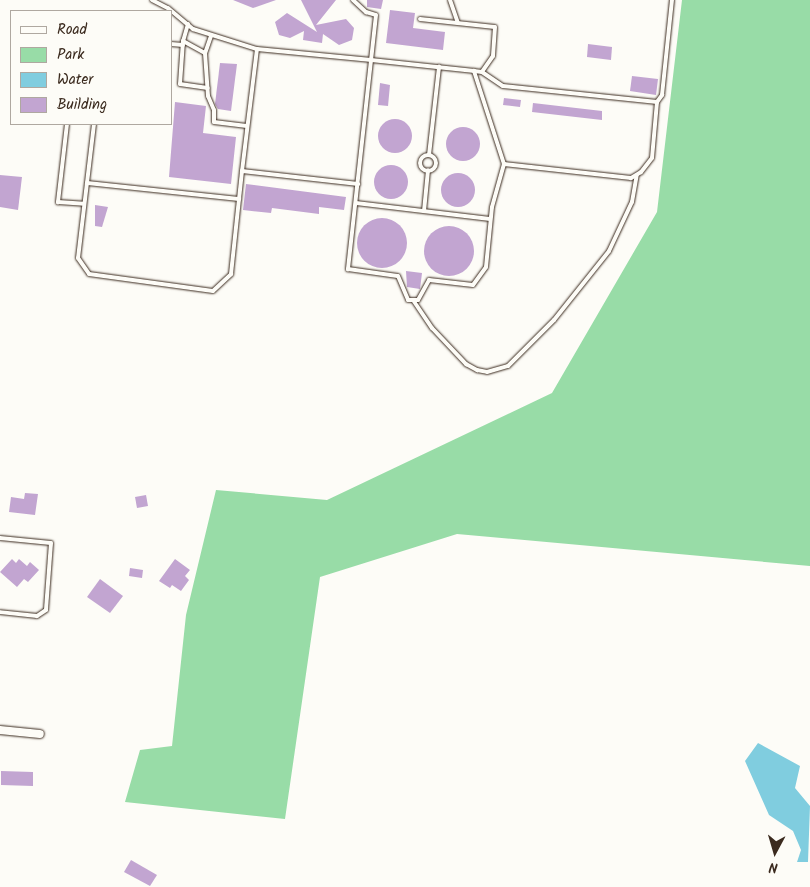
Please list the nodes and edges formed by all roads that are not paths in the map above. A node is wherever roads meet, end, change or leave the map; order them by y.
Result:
1 (152, 0) edge
2 (353, 0) edge
3 (450, 0) edge
4 (672, 0) edge
5 (167, 10) edge
6 (172, 13) edge
7 (420, 19) dead end
8 (458, 23) junction
9 (188, 24) junction
10 (211, 36) junction
11 (183, 43) junction
12 (172, 44) edge
13 (257, 49) junction
14 (205, 54) junction
15 (371, 60) junction
16 (439, 67) junction
17 (474, 71) junction
18 (482, 72) junction
19 (208, 88) junction
20 (657, 102) junction
21 (67, 125) edge
22 (94, 125) edge
23 (248, 126) junction
24 (429, 155) junction
25 (504, 164) junction
26 (428, 170) junction
27 (242, 171) junction
28 (636, 175) junction
29 (86, 183) junction
30 (358, 184) junction
31 (239, 199) junction
32 (356, 203) junction
33 (84, 204) junction
34 (424, 211) junction
35 (490, 219) junction
36 (413, 300) junction
37 (0, 538) edge
38 (0, 612) edge
39 (0, 730) edge
40 (40, 734) dead end

1 - 5 lane
2 - 15 lane
3 - 8 lane
4 - 20 lane
6 - 9 lane
7 - 8 lane
8 - 18 lane
9 - 10 lane
9 - 11 lane
10 - 13 lane
10 - 14 lane
11 - 12 lane
11 - 14 lane
11 - 19 lane
13 - 15 lane
13 - 23 lane
14 - 19 lane
15 - 16 lane
15 - 30 lane
16 - 17 lane
16 - 24 lane
17 - 18 lane
17 - 25 lane
18 - 20 lane
19 - 23 lane
20 - 28 lane
21 - 33 lane
22 - 29 lane
23 - 27 lane
24 - 26 lane
24 - 26 lane
25 - 28 lane
25 - 35 lane
26 - 34 lane
27 - 30 lane
27 - 31 lane
28 - 36 lane
29 - 31 lane
29 - 33 lane
30 - 32 lane
31 - 33 lane
32 - 34 lane
32 - 36 lane
34 - 35 lane
35 - 36 lane
37 - 38 lane
39 - 40 street

